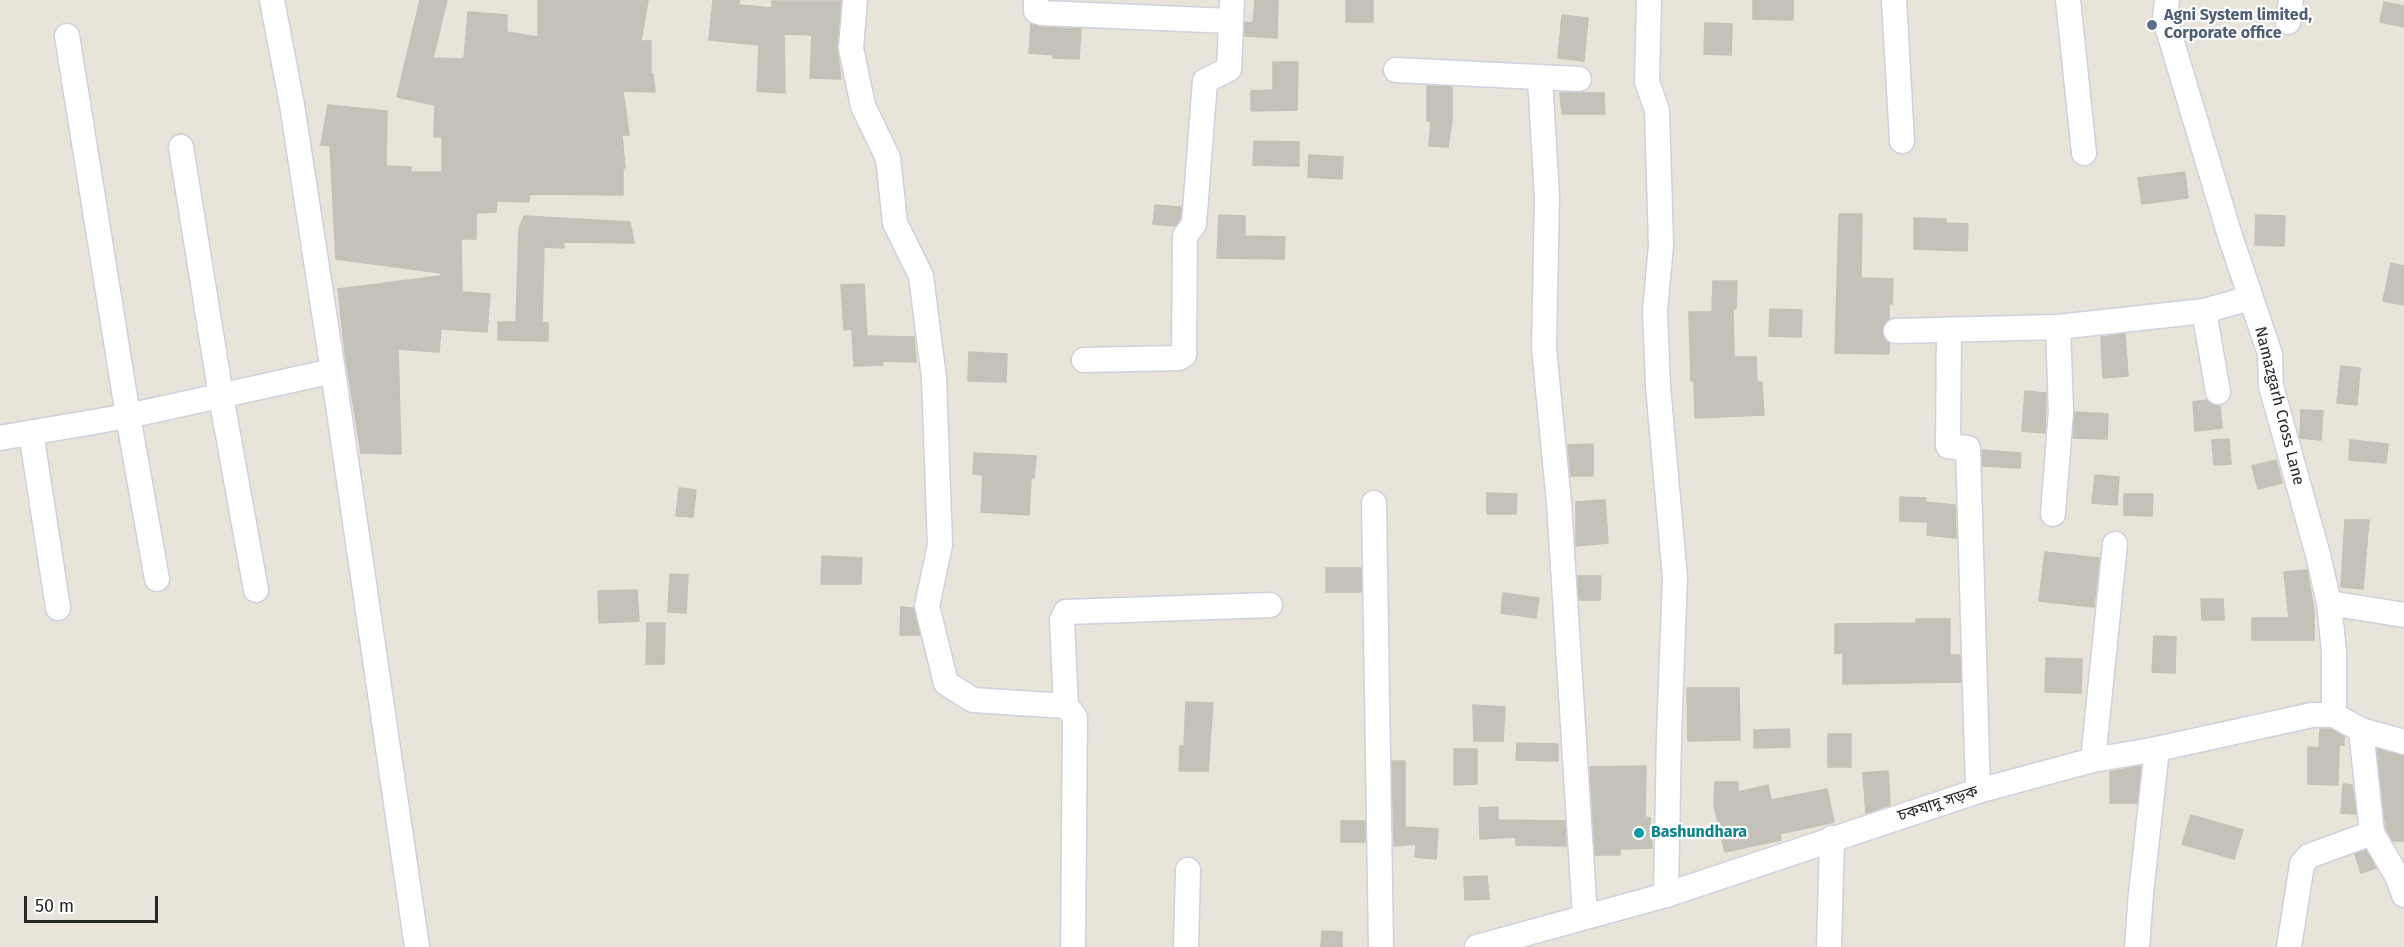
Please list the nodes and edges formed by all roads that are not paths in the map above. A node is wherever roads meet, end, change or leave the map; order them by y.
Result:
1 (272, 0) edge
2 (855, 0) edge
3 (1036, 0) edge
4 (1649, 0) edge
5 (1894, 0) edge
6 (2068, 0) edge
7 (2167, 0) edge
8 (1232, 11) edge
9 (67, 36) dead end
10 (1396, 70) dead end
11 (1540, 78) junction
12 (1579, 79) dead end
13 (1902, 141) dead end
14 (181, 147) dead end
15 (2085, 153) dead end
16 (2250, 298) junction
17 (2204, 311) junction
18 (2058, 327) junction
19 (1949, 330) junction
20 (1896, 331) dead end
21 (1084, 360) dead end
22 (333, 371) junction
23 (2218, 392) dead end
24 (221, 396) junction
25 (128, 416) junction
26 (31, 432) junction
27 (0, 438) edge
28 (1374, 503) dead end
29 (2053, 514) dead end
30 (2115, 544) dead end
31 (157, 579) dead end
32 (256, 590) dead end
33 (2329, 603) junction
34 (1270, 605) dead end
35 (58, 608) dead end
36 (2404, 615) edge
37 (1066, 706) junction
38 (2334, 715) junction
39 (2361, 730) junction
40 (2404, 742) edge
41 (2157, 749) junction
42 (2093, 760) junction
43 (1978, 791) junction
44 (2372, 833) junction
45 (1832, 838) junction
46 (1188, 870) dead end
47 (1666, 895) junction
48 (2404, 895) edge
49 (1584, 917) junction
50 (417, 947) edge
51 (1073, 947) edge
52 (1186, 947) edge
53 (1381, 947) edge
54 (1477, 947) edge
55 (1829, 947) edge
56 (2137, 947) edge
57 (2289, 947) edge

1 - 22 street
2 - 37 street
3 - 8 street
4 - 47 street
5 - 13 street
6 - 15 street
7 - 16 street, Namazgarh Cross Lane
8 - 21 street
9 - 25 street
10 - 11 street
11 - 12 street
11 - 49 street
14 - 24 street
16 - 17 street
16 - 33 street, Namazgarh Cross Lane
17 - 18 street
17 - 23 street
18 - 19 street
18 - 29 street
19 - 20 street
19 - 43 street
22 - 24 street
22 - 50 street
24 - 25 street
24 - 32 street
25 - 26 street
25 - 31 street
26 - 27 street
26 - 35 street
28 - 53 street
30 - 42 street
33 - 36 street
33 - 38 street, Namazgarh Cross Lane
34 - 37 street
37 - 51 street
38 - 39 street
38 - 41 street, চকযাদু সড়ক
39 - 40 street
39 - 44 street
41 - 42 street, চকযাদু সড়ক
41 - 56 street
42 - 43 street, চকযাদু সড়ক
43 - 45 street, চকযাদু সড়ক
44 - 48 street
44 - 57 street
45 - 47 street, চকযাদু সড়ক
45 - 55 street
46 - 52 street
47 - 49 street, চকযাদু সড়ক
49 - 54 street, চকযাদু সড়ক

